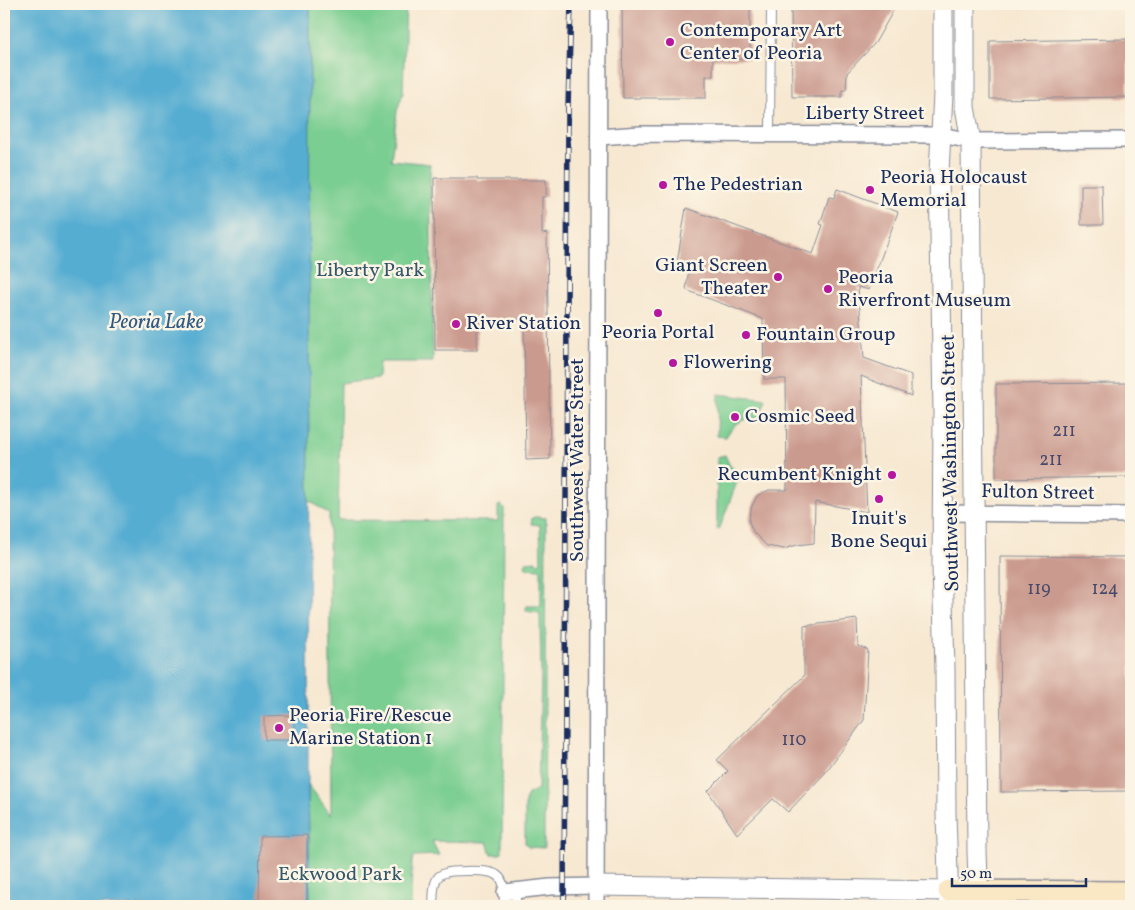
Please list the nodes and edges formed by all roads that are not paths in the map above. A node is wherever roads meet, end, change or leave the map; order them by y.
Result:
1 (599, 4) edge
2 (771, 4) edge
3 (943, 4) edge
4 (965, 4) edge
5 (770, 134) junction
6 (941, 135) junction
7 (599, 137) junction
8 (1131, 140) edge
9 (971, 141) junction
10 (943, 512) junction
11 (974, 512) junction
12 (1131, 515) edge
13 (596, 886) junction
14 (1131, 892) edge
15 (510, 899) edge
16 (949, 899) edge
17 (979, 899) edge
18 (433, 906) edge
19 (596, 906) edge

1 - 7 street, Southwest Water Street
2 - 5 lane
3 - 6 street, Southwest Washington Street
4 - 9 street, Southwest Washington Street
5 - 6 street, Liberty Street
5 - 7 street, Liberty Street
6 - 9 street, Liberty Street
6 - 10 street, Southwest Washington Street
7 - 13 street, Southwest Water Street
8 - 9 street, Liberty Street
9 - 11 street, Southwest Washington Street
10 - 11 street, Fulton Street
10 - 16 street, Southwest Washington Street
11 - 12 street, Fulton Street
11 - 17 street, Southwest Washington Street
13 - 15 street
13 - 16 street
13 - 19 street, Southwest Water Street
14 - 17 main road
15 - 18 lane
16 - 17 main road

